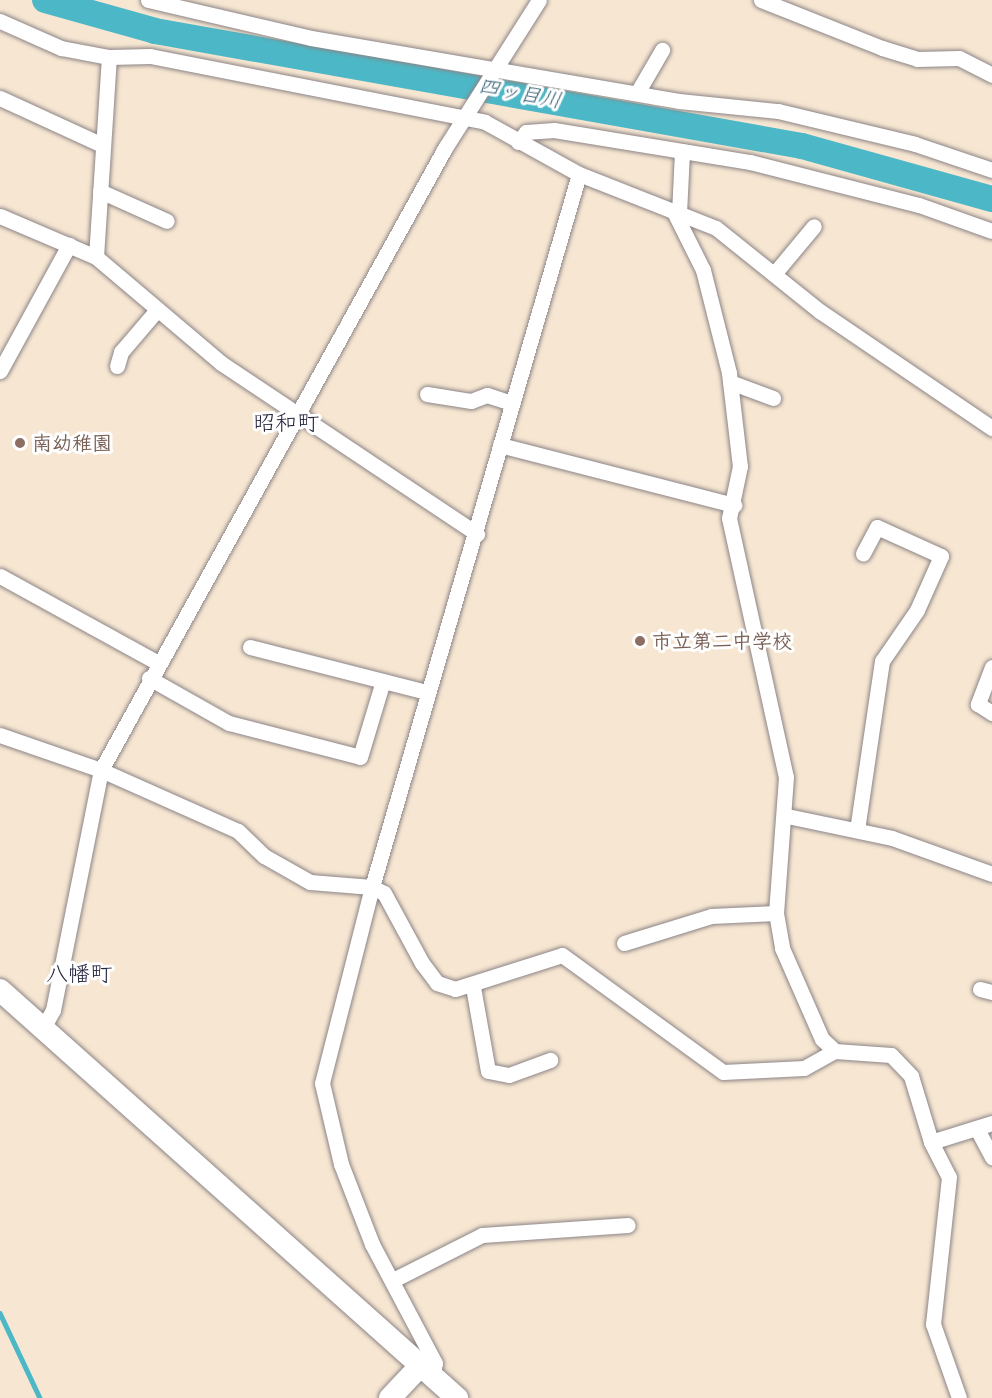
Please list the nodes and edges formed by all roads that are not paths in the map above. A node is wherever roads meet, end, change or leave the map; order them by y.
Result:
1 (148, 0) edge
2 (538, 0) edge
3 (762, 0) edge
4 (0, 21) edge
5 (662, 50) dead end
6 (110, 57) junction
7 (494, 70) junction
8 (992, 75) edge
9 (637, 93) junction
10 (0, 98) edge
11 (465, 115) junction
12 (518, 142) junction
13 (102, 145) junction
14 (681, 151) junction
15 (992, 170) edge
16 (579, 174) junction
17 (100, 190) junction
18 (676, 213) junction
19 (0, 216) edge
20 (167, 221) dead end
21 (814, 226) dead end
22 (992, 231) edge
23 (69, 244) junction
24 (96, 256) junction
25 (774, 274) junction
26 (156, 310) junction
27 (117, 366) dead end
28 (0, 371) edge
29 (730, 382) junction
30 (427, 394) dead end
31 (773, 398) dead end
32 (512, 403) junction
33 (300, 415) junction
34 (992, 428) edge
35 (500, 445) junction
36 (734, 506) junction
37 (477, 534) junction
38 (863, 553) dead end
39 (0, 576) edge
40 (250, 647) dead end
41 (158, 663) junction
42 (992, 667) edge
43 (149, 678) junction
44 (383, 681) junction
45 (427, 692) junction
46 (992, 713) edge
47 (0, 735) edge
48 (101, 770) junction
49 (787, 816) junction
50 (857, 830) junction
51 (992, 873) edge
52 (372, 886) junction
53 (776, 913) junction
54 (624, 943) dead end
55 (473, 987) junction
56 (0, 990) edge
57 (43, 1028) junction
58 (835, 1051) junction
59 (550, 1060) dead end
60 (992, 1123) edge
61 (977, 1129) junction
62 (931, 1142) junction
63 (992, 1158) edge
64 (628, 1225) dead end
65 (393, 1280) junction
66 (426, 1371) junction
67 (390, 1398) edge
68 (457, 1398) edge
69 (959, 1398) edge

1 - 7 street
2 - 7 street
3 - 8 street
4 - 6 street
5 - 9 street
6 - 11 street
6 - 13 street
7 - 9 street
7 - 11 street
9 - 15 street
10 - 13 street
11 - 12 street
11 - 33 street
12 - 14 street
12 - 16 street
13 - 17 street
14 - 18 street
14 - 22 street
16 - 18 street
16 - 32 street
17 - 20 street
17 - 24 street
18 - 25 street
18 - 29 street
19 - 23 street
21 - 25 street
23 - 24 street
23 - 28 street
24 - 26 street
25 - 34 street
26 - 27 street
26 - 33 street
29 - 31 street
29 - 36 street
30 - 32 street
32 - 35 street
33 - 37 street
33 - 41 street
35 - 36 street
35 - 37 street
36 - 49 street
37 - 45 street
38 - 50 street
39 - 41 street
40 - 44 street
41 - 43 street
42 - 46 street
43 - 44 street
43 - 48 street
44 - 45 street
45 - 52 street
47 - 48 street
48 - 52 street
48 - 57 street
49 - 50 street
49 - 53 street
50 - 51 street
52 - 55 street
52 - 65 street
53 - 54 street
53 - 58 street
55 - 58 street
55 - 59 street
56 - 57 street
57 - 66 street
58 - 62 street
60 - 61 street
61 - 62 street
61 - 63 street
62 - 69 street
64 - 65 street
65 - 66 street
66 - 67 street
66 - 68 street

